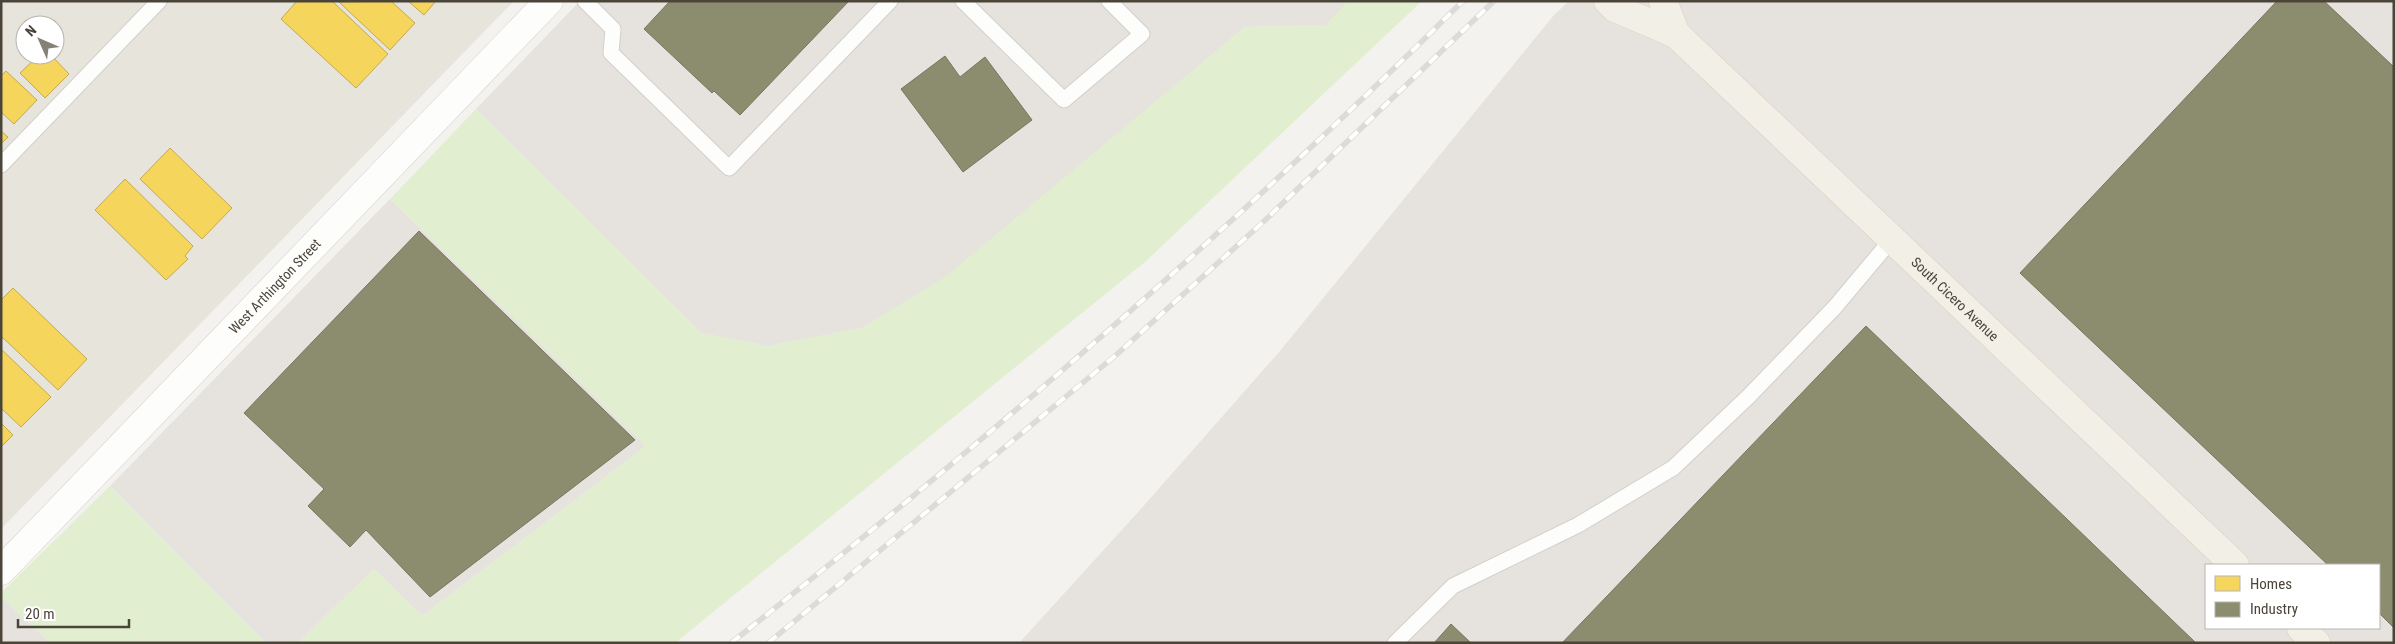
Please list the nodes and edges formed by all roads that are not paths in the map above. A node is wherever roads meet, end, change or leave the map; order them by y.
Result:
1 (159, 1) edge
2 (549, 1) edge
3 (585, 1) edge
4 (890, 1) edge
5 (964, 1) edge
6 (1109, 1) edge
7 (1608, 1) edge
8 (1663, 1) edge
9 (1676, 34) junction
10 (1, 164) edge
11 (1892, 239) junction
12 (2234, 564) edge
13 (1, 571) edge
14 (2302, 629) edge
15 (1395, 643) edge
16 (2316, 643) edge

1 - 10 lane
2 - 13 street, West Arthington Street
3 - 4 lane
5 - 6 lane
7 - 9 main road, South Cicero Avenue
8 - 9 main road, South Cicero Avenue
9 - 11 main road, South Cicero Avenue
11 - 12 main road, South Cicero Avenue
11 - 15 lane
14 - 16 main road

